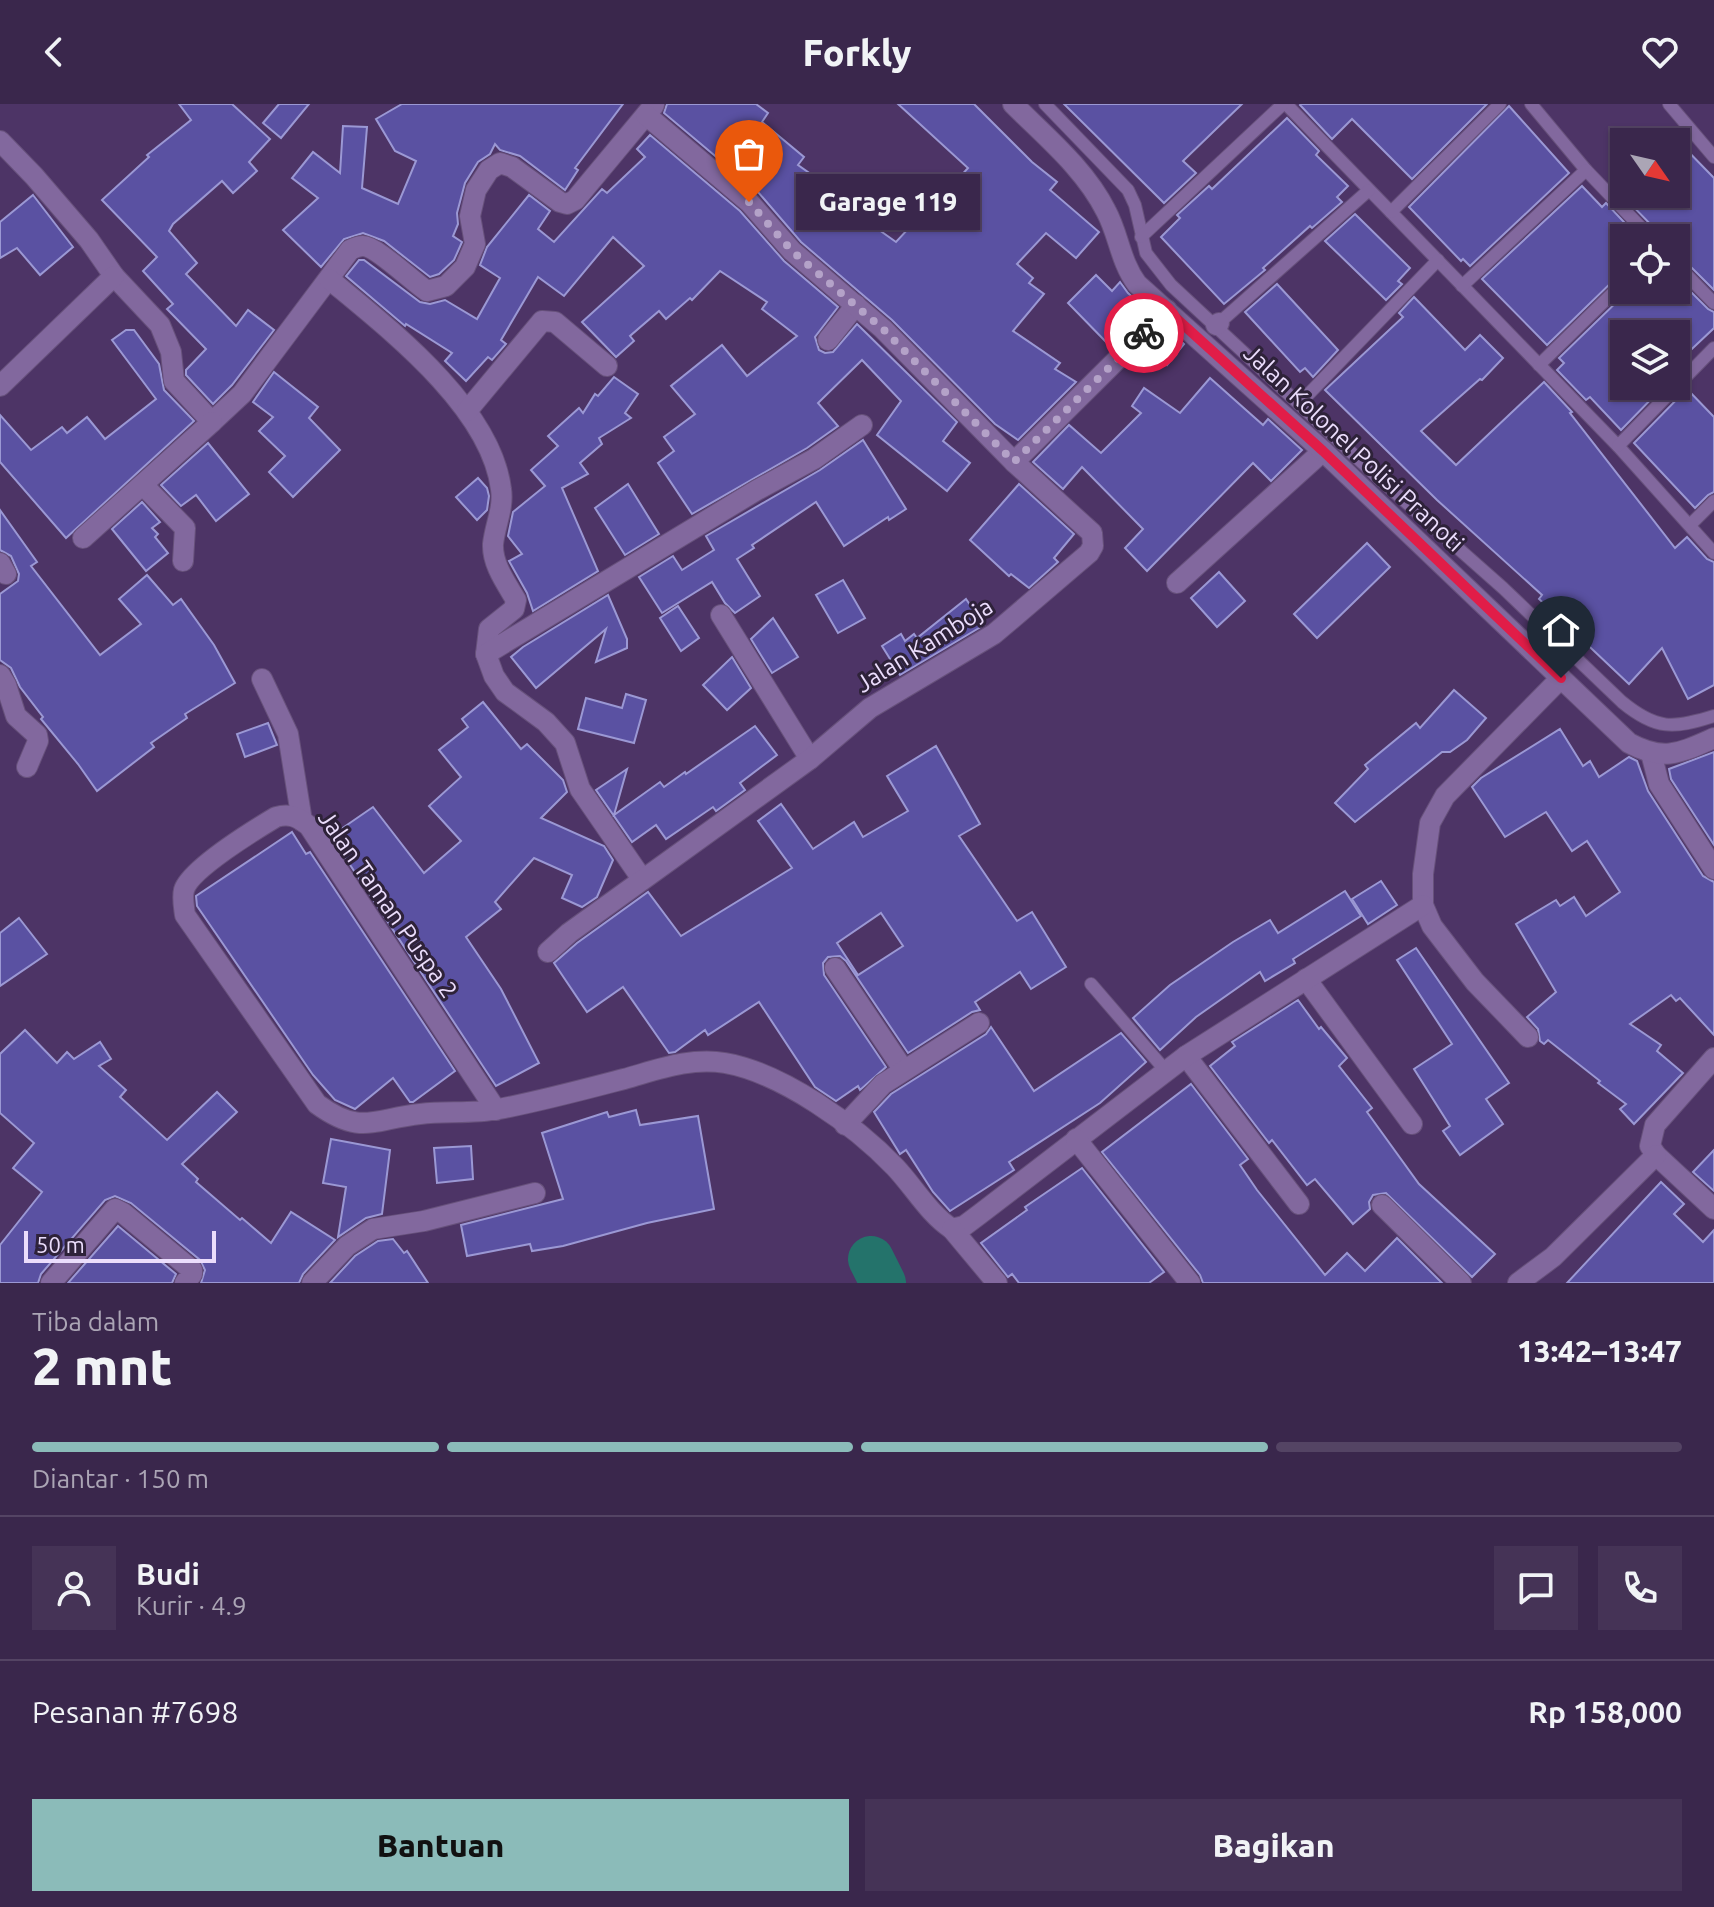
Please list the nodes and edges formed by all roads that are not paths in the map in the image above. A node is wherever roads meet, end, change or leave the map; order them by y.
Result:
1 (1013, 104) edge
2 (1045, 104) edge
3 (1285, 104) edge
4 (1500, 104) edge
5 (1531, 104) edge
6 (1669, 104) edge
7 (651, 109) edge
8 (0, 141) edge
9 (1714, 157) edge
10 (1586, 170) junction
11 (1369, 190) junction
12 (1391, 212) junction
13 (1638, 224) edge
14 (1141, 237) junction
15 (1438, 260) junction
16 (114, 276) junction
17 (1690, 278) edge
18 (329, 279) junction
19 (1462, 286) junction
20 (1610, 296) edge
21 (1714, 303) edge
22 (856, 305) junction
23 (1167, 310) junction
24 (1218, 324) junction
25 (828, 340) dead end
26 (1714, 348) edge
27 (1539, 365) junction
28 (607, 366) dead end
29 (0, 386) edge
30 (1299, 404) junction
31 (467, 411) junction
32 (212, 422) junction
33 (862, 425) dead end
34 (1618, 446) junction
35 (1323, 451) junction
36 (1014, 462) junction
37 (144, 486) junction
38 (1714, 501) edge
39 (1690, 525) junction
40 (83, 538) dead end
41 (1714, 553) edge
42 (183, 561) dead end
43 (1177, 583) dead end
44 (721, 615) dead end
45 (486, 654) junction
46 (0, 675) edge
47 (1561, 678) junction
48 (262, 679) dead end
49 (1714, 716) edge
50 (1714, 738) edge
51 (1651, 753) junction
52 (810, 759) junction
53 (27, 767) dead end
54 (302, 821) junction
55 (1714, 869) edge
56 (642, 879) junction
57 (1423, 905) junction
58 (548, 952) dead end
59 (835, 968) dead end
60 (1306, 979) junction
61 (1091, 984) dead end
62 (979, 1023) dead end
63 (1528, 1037) dead end
64 (1186, 1056) junction
65 (1714, 1058) edge
66 (903, 1069) junction
67 (1166, 1071) junction
68 (496, 1110) junction
69 (1412, 1124) dead end
70 (845, 1125) junction
71 (1076, 1139) junction
72 (1656, 1155) junction
73 (535, 1193) dead end
74 (1299, 1204) dead end
75 (1382, 1205) dead end
76 (1714, 1209) edge
77 (952, 1229) junction
78 (51, 1283) edge
79 (185, 1283) edge
80 (312, 1283) edge
81 (997, 1283) edge
82 (1190, 1283) edge
83 (1461, 1283) edge
84 (1518, 1283) edge

1 - 23 street, Jalan Kolonel Polisi Pranoti
2 - 14 lane
3 - 11 lane
3 - 14 lane
4 - 12 lane
5 - 10 lane
6 - 9 lane
7 - 18 street
7 - 22 street
8 - 16 street
10 - 13 lane
10 - 19 lane
11 - 12 lane
11 - 24 lane
12 - 15 lane
14 - 24 lane
15 - 19 lane
15 - 30 lane
16 - 29 street
16 - 32 street
17 - 21 lane
18 - 31 street
18 - 32 street
19 - 27 lane
20 - 27 lane
22 - 25 street
22 - 36 street
23 - 35 street, Jalan Kolonel Polisi Pranoti
23 - 36 street
24 - 30 lane
26 - 34 lane
27 - 34 lane
28 - 31 street
30 - 49 lane
31 - 45 street
32 - 37 street
33 - 45 street
34 - 39 lane
35 - 43 street
35 - 47 street, Jalan Kolonel Polisi Pranoti
36 - 52 street, Jalan Kamboja
37 - 40 street
37 - 42 street
38 - 39 lane
39 - 41 lane
44 - 52 street
45 - 56 street
46 - 53 street
47 - 51 street, Jalan Kolonel Polisi Pranoti
47 - 57 street
48 - 54 street
50 - 51 street
51 - 55 street
52 - 56 street, Jalan Kamboja
54 - 68 street, Jalan Taman Puspa 2
54 - 68 street, Jalan Taman Puspa 2
56 - 58 street, Jalan Kamboja
57 - 60 street
57 - 63 street
59 - 66 street
60 - 64 street
60 - 69 street
61 - 67 lane
62 - 66 street
64 - 67 street
64 - 74 street
65 - 72 street
66 - 70 street
67 - 71 street
68 - 70 street
70 - 77 street
71 - 77 street
71 - 82 street
72 - 76 street
72 - 84 street
73 - 80 street
75 - 83 street
77 - 81 street
78 - 79 street

